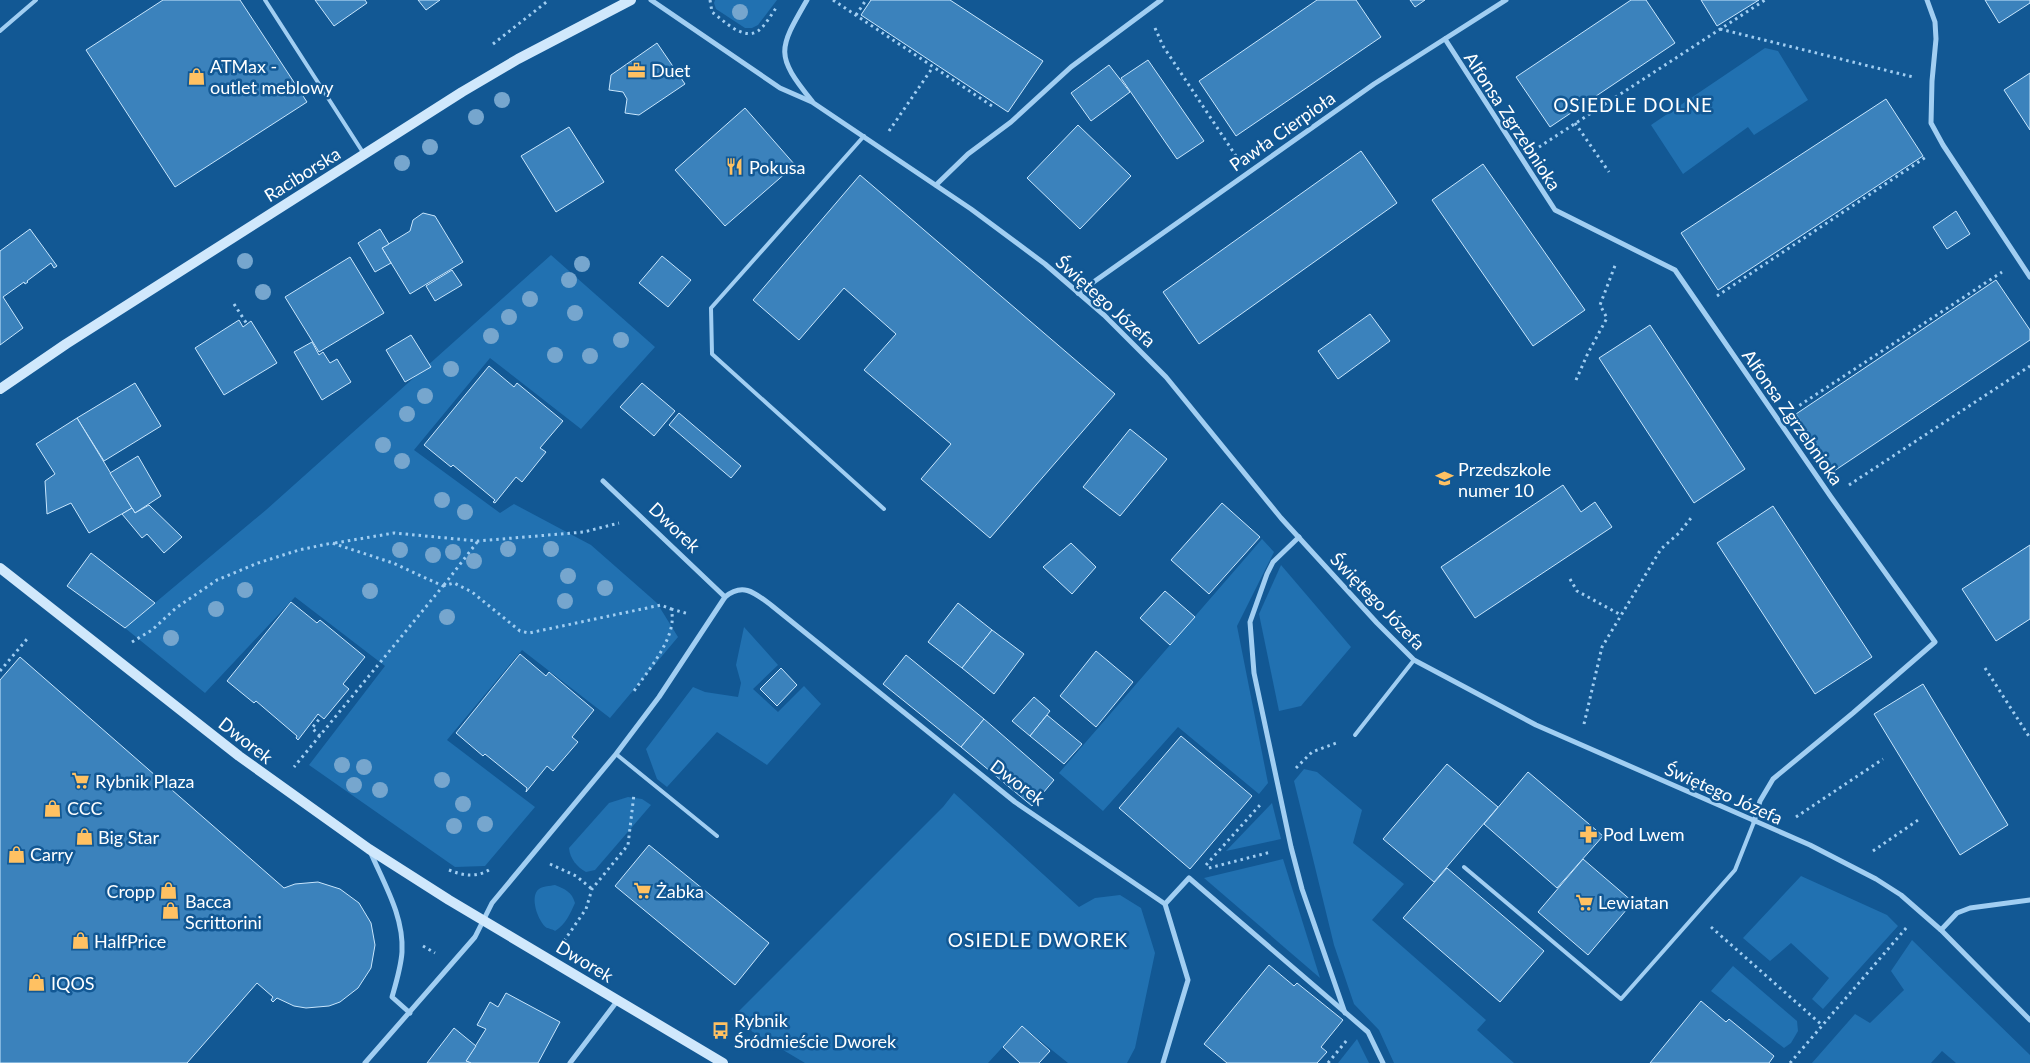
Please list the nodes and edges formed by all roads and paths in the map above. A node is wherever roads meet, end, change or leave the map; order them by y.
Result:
1 (36, 0) edge
2 (265, 0) edge
3 (549, 0) edge
4 (651, 0) edge
5 (710, 0) edge
6 (807, 0) edge
7 (833, 0) edge
8 (866, 0) edge
9 (1161, 0) edge
10 (1506, 0) edge
11 (1764, 0) edge
12 (1927, 0) edge
13 (628, 1) edge
14 (778, 6) dead end
15 (1148, 9) junction
16 (856, 15) junction
17 (1719, 29) junction
18 (0, 31) edge
19 (1445, 39) junction
20 (488, 48) dead end
21 (933, 67) junction
22 (1932, 81) junction
23 (812, 102) junction
24 (1010, 122) junction
25 (1576, 123) junction
26 (888, 131) dead end
27 (864, 136) junction
28 (1943, 146) junction
29 (364, 154) junction
30 (1521, 159) junction
31 (1609, 172) dead end
32 (1246, 173) junction
33 (936, 185) junction
34 (1624, 245) junction
35 (2020, 261) junction
36 (2030, 277) edge
37 (1078, 293) junction
38 (234, 304) dead end
39 (1700, 306) junction
40 (247, 324) dead end
41 (2030, 366) edge
42 (1576, 380) dead end
43 (0, 389) edge
44 (1778, 419) junction
45 (603, 481) dead end
46 (1831, 497) junction
47 (884, 509) dead end
48 (641, 517) junction
49 (1691, 518) dead end
50 (1299, 537) junction
51 (478, 541) junction
52 (332, 543) junction
53 (0, 568) edge
54 (1570, 579) dead end
55 (444, 586) junction
56 (725, 597) junction
57 (1621, 615) junction
58 (26, 639) dead end
59 (131, 643) dead end
60 (1414, 660) junction
61 (1985, 668) dead end
62 (0, 671) edge
63 (630, 698) dead end
64 (321, 716) dead end
65 (1584, 725) dead end
66 (1355, 735) dead end
67 (320, 736) junction
68 (2030, 738) edge
69 (616, 754) junction
70 (1883, 759) dead end
71 (292, 770) dead end
72 (634, 794) dead end
73 (1796, 817) dead end
74 (1921, 818) dead end
75 (1754, 822) junction
76 (717, 836) dead end
77 (1291, 848) junction
78 (369, 849) junction
79 (1873, 851) dead end
80 (550, 864) dead end
81 (496, 865) dead end
82 (443, 866) dead end
83 (1464, 867) dead end
84 (1189, 878) junction
85 (592, 889) junction
86 (2030, 900) edge
87 (1166, 904) junction
88 (1920, 912) junction
89 (1697, 915) junction
90 (484, 921) junction
91 (1941, 930) junction
92 (564, 941) dead end
93 (418, 943) dead end
94 (437, 954) dead end
95 (618, 1000) junction
96 (410, 1013) junction
97 (1345, 1013) junction
98 (2030, 1020) edge
99 (1359, 1025) junction
100 (1823, 1026) junction
101 (365, 1063) edge
102 (570, 1063) edge
103 (723, 1063) edge
104 (1163, 1063) edge
105 (1328, 1063) edge
106 (1383, 1063) edge
107 (1790, 1063) edge

1 - 18 lane
2 - 29 lane
3 - 20 path
4 - 23 street, Świętego Józefa
5 - 14 path
6 - 23 street, Świętego Józefa
7 - 16 path
8 - 16 path
9 - 15 street
10 - 19 street, Pawła Cierpioła
11 - 17 path
12 - 22 street
13 - 29 street, Raciborska
15 - 24 street
15 - 32 path
16 - 21 path
17 - 22 path
17 - 25 path
19 - 30 street, Alfonsa Zgrzebnioka
19 - 32 street, Pawła Cierpioła
21 - 24 path
21 - 26 path
22 - 28 street
23 - 27 street, Świętego Józefa
24 - 33 street
25 - 30 path
25 - 31 path
27 - 33 street, Świętego Józefa
27 - 47 lane
28 - 35 street
28 - 39 path
29 - 43 street, Raciborska
30 - 34 street, Alfonsa Zgrzebnioka
32 - 37 street, Pawła Cierpioła
33 - 37 street, Świętego Józefa
34 - 39 street, Alfonsa Zgrzebnioka
34 - 42 path
35 - 36 street
35 - 44 path
37 - 50 street, Świętego Józefa
38 - 40 path
39 - 44 street, Alfonsa Zgrzebnioka
41 - 46 path
44 - 46 street, Alfonsa Zgrzebnioka
45 - 48 street, Dworek
46 - 75 street, Alfonsa Zgrzebnioka
48 - 51 path
48 - 56 street, Dworek
49 - 57 path
50 - 60 street, Świętego Józefa
50 - 77 street
51 - 52 path
51 - 55 path
52 - 55 path
52 - 59 path
53 - 78 street, Dworek
54 - 57 path
55 - 63 path
55 - 67 path
56 - 69 street
56 - 87 street, Dworek
57 - 65 path
58 - 62 path
60 - 66 lane
60 - 75 street, Świętego Józefa
61 - 68 path
64 - 67 path
67 - 71 path
69 - 76 lane
69 - 90 street
70 - 73 path
72 - 85 path
74 - 79 path
75 - 88 street, Świętego Józefa
75 - 89 lane
77 - 84 path
77 - 97 street
78 - 90 street, Dworek
78 - 96 street
80 - 85 path
81 - 82 path
83 - 89 lane
84 - 87 street
84 - 97 street
85 - 92 path
86 - 91 street
87 - 104 street
88 - 91 street, Świętego Józefa
88 - 100 path
89 - 100 path
90 - 95 street, Dworek
90 - 96 street
91 - 98 street, Świętego Józefa
93 - 94 path
95 - 102 street, Dworek
95 - 103 street, Dworek
96 - 101 street
97 - 99 street
99 - 105 path
99 - 106 street
100 - 107 path

